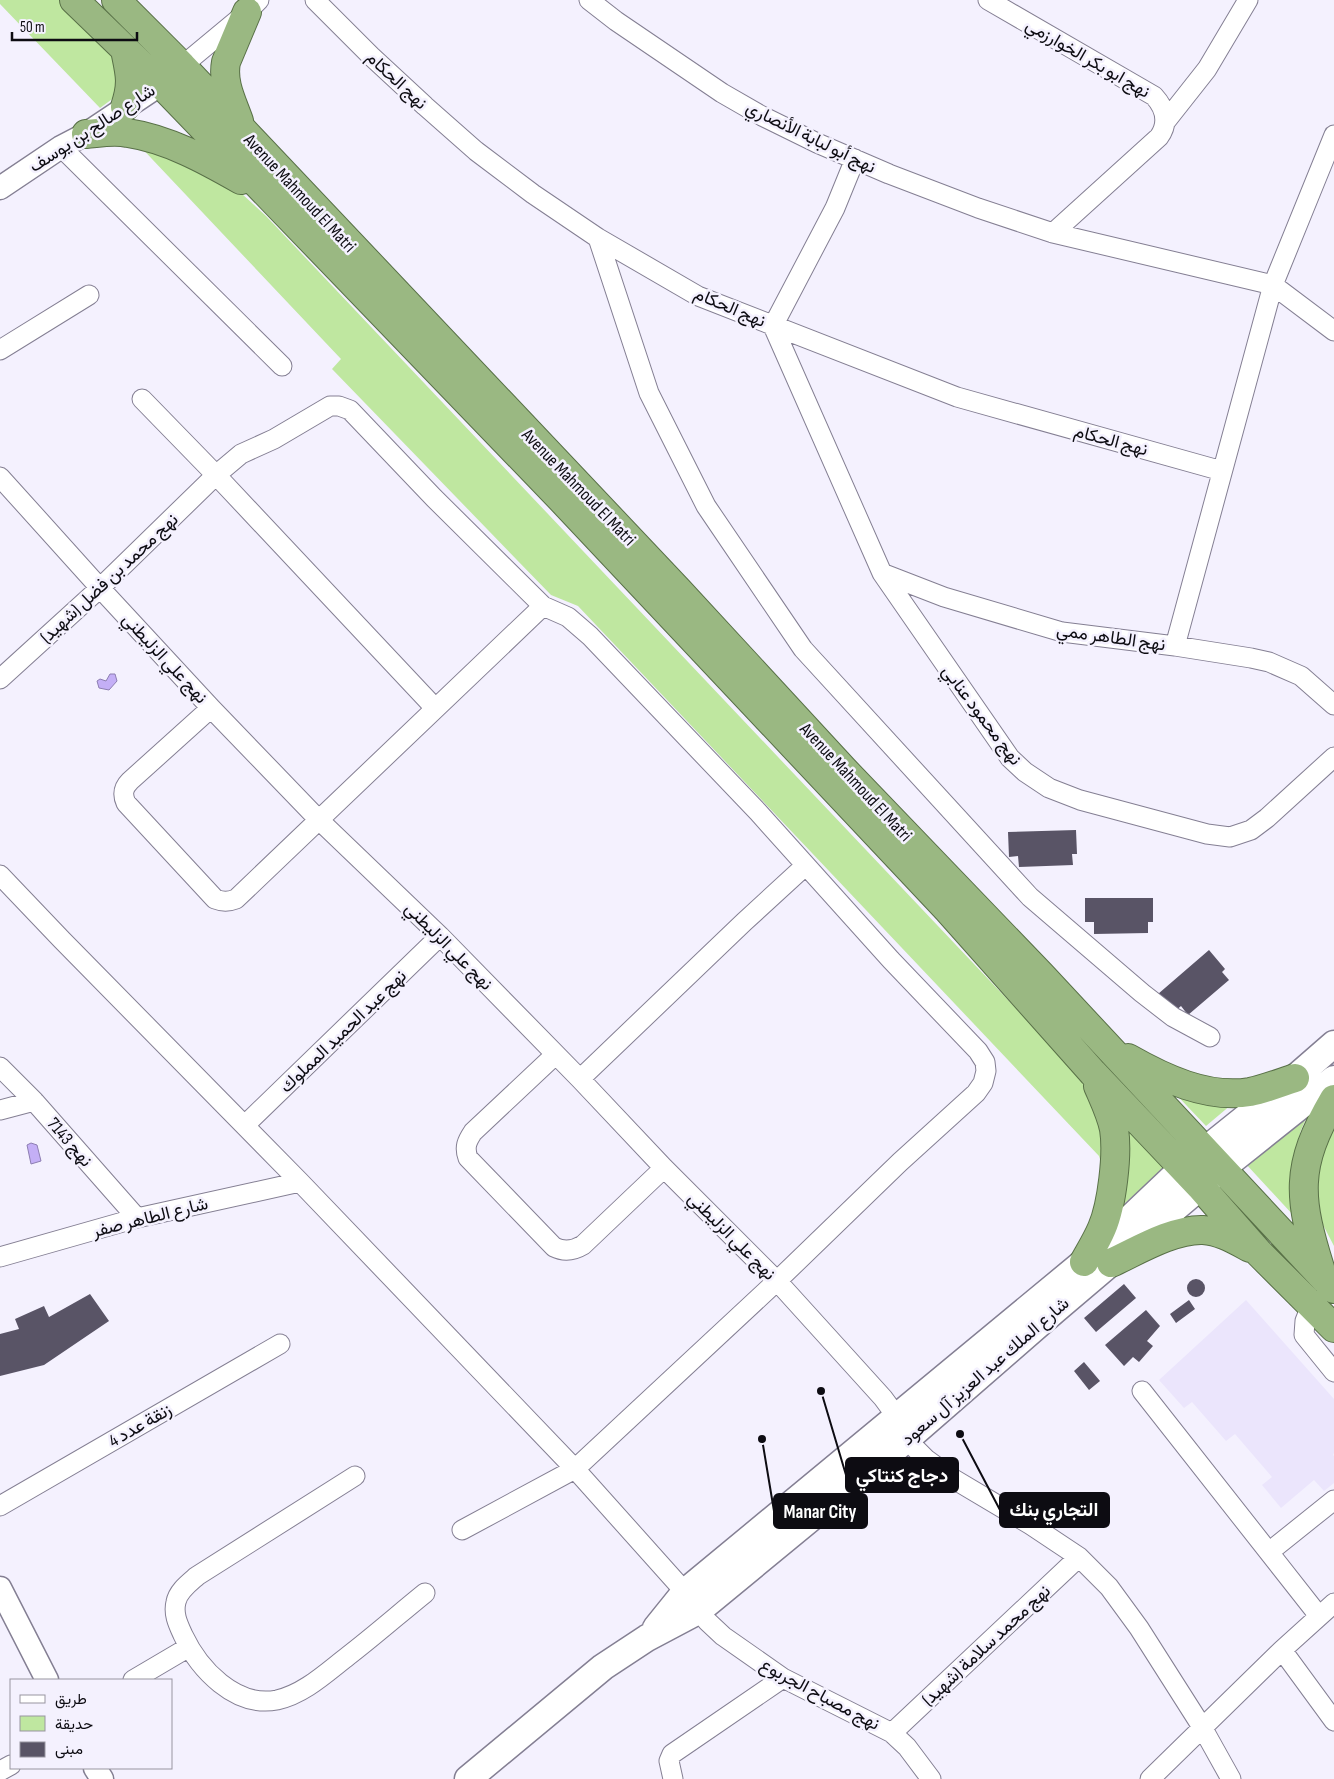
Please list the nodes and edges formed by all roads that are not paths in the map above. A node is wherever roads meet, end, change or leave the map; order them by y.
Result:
1 (74, 0) edge
2 (116, 0) edge
3 (316, 0) edge
4 (589, 0) edge
5 (988, 0) edge
6 (1248, 0) edge
7 (253, 6) edge
8 (125, 50) junction
9 (182, 66) junction
10 (161, 84) junction
11 (125, 108) junction
12 (1166, 121) junction
13 (86, 134) junction
14 (244, 134) junction
15 (1334, 135) edge
16 (61, 147) junction
17 (856, 159) junction
18 (0, 188) edge
19 (269, 196) junction
20 (1053, 233) junction
21 (598, 238) junction
22 (1273, 285) junction
23 (89, 295) dead end
24 (773, 326) junction
25 (1334, 331) edge
26 (0, 350) edge
27 (282, 366) dead end
28 (142, 400) dead end
29 (1222, 471) junction
30 (216, 475) junction
31 (0, 477) edge
32 (882, 573) junction
33 (100, 588) junction
34 (543, 606) junction
35 (1175, 646) junction
36 (0, 679) edge
37 (1334, 704) edge
38 (211, 708) junction
39 (435, 708) junction
40 (1334, 757) edge
41 (318, 819) junction
42 (805, 866) junction
43 (0, 875) edge
44 (440, 936) junction
45 (1210, 1036) dead end
46 (1334, 1044) edge
47 (1106, 1045) junction
48 (555, 1055) junction
49 (0, 1067) edge
50 (1092, 1073) junction
51 (580, 1078) junction
52 (1295, 1078) junction
53 (1334, 1079) edge
54 (1334, 1099) edge
55 (34, 1101) junction
56 (0, 1110) edge
57 (245, 1125) junction
58 (1213, 1160) junction
59 (664, 1168) junction
60 (1192, 1178) junction
61 (300, 1182) junction
62 (137, 1218) junction
63 (1259, 1253) junction
64 (0, 1257) edge
65 (1084, 1262) junction
66 (1111, 1263) junction
67 (777, 1282) junction
68 (1328, 1283) edge
69 (1312, 1306) junction
70 (1334, 1328) edge
71 (280, 1344) dead end
72 (1334, 1372) edge
73 (1142, 1391) dead end
74 (903, 1427) junction
75 (575, 1469) junction
76 (355, 1476) dead end
77 (1334, 1500) edge
78 (0, 1506) edge
79 (462, 1530) dead end
80 (1269, 1552) junction
81 (1079, 1557) junction
82 (0, 1588) edge
83 (425, 1593) dead end
84 (692, 1602) junction
85 (1334, 1603) edge
86 (1319, 1616) junction
87 (189, 1647) junction
88 (1282, 1650) junction
89 (783, 1678) junction
90 (46, 1679) edge
91 (135, 1679) edge
92 (1334, 1721) edge
93 (1202, 1727) junction
94 (892, 1733) junction
95 (468, 1779) edge
96 (673, 1779) edge
97 (931, 1779) edge
98 (1150, 1779) edge
99 (1231, 1779) edge

1 - 8 highway, Avenue Mahmoud El Matri
2 - 9 highway, Avenue Mahmoud El Matri
3 - 21 street, نهج الحكام
4 - 17 street, نهج أبو لبابة الأنصاري
5 - 12 street, نهج ابو بكر الخوارزمي
6 - 12 street
7 - 9 street
7 - 14 highway
8 - 10 highway, Avenue Mahmoud El Matri
8 - 11 highway
9 - 10 street, شارع صالح بن يوسف
9 - 14 highway, Avenue Mahmoud El Matri
10 - 11 street, شارع صالح بن يوسف
10 - 19 highway, Avenue Mahmoud El Matri
11 - 13 street, شارع صالح بن يوسف
12 - 20 street
13 - 16 street, شارع صالح بن يوسف
13 - 19 highway
14 - 47 highway, Avenue Mahmoud El Matri
15 - 22 street
16 - 18 street, شارع صالح بن يوسف
16 - 27 street
17 - 20 street, نهج أبو لبابة الأنصاري
17 - 24 street
19 - 50 highway, Avenue Mahmoud El Matri
20 - 22 street, نهج أبو لبابة الأنصاري
21 - 24 street, نهج الحكام
21 - 45 street
22 - 25 street
22 - 29 street
23 - 26 street
24 - 29 street, نهج الحكام
24 - 32 street, نهج محمود عنابي
28 - 30 street
29 - 35 street
30 - 33 street, نهج محمد بن فضل (شهيد)
30 - 34 street, نهج محمد بن فضل (شهيد)
30 - 39 street
31 - 33 street, نهج علي الزليطني
32 - 35 street, نهج الطاهر ممي
32 - 40 street, نهج محمود عنابي
33 - 36 street, نهج محمد بن فضل (شهيد)
33 - 38 street, نهج علي الزليطني
34 - 39 street
34 - 42 street
35 - 37 street, نهج الطاهر ممي
38 - 41 street, نهج علي الزليطني
38 - 41 street
39 - 41 street
41 - 44 street, نهج علي الزليطني
42 - 51 street
42 - 67 street
43 - 57 street, نهج مصباح الجربوع
44 - 48 street, نهج علي الزليطني
44 - 57 street, نهج عبد الحميد المملوك
46 - 52 main road
47 - 52 highway
47 - 58 highway, Avenue Mahmoud El Matri
48 - 51 street, نهج علي الزليطني
48 - 59 street
49 - 55 street, نهج 7143
50 - 60 highway, Avenue Mahmoud El Matri
50 - 65 highway
51 - 59 street, نهج علي الزليطني
52 - 58 main road
53 - 58 main road
54 - 68 highway
55 - 56 street
55 - 62 street, نهج 7143
57 - 61 street, نهج مصباح الجربوع
58 - 60 main road, شارع الملك عبد العزيز آل سعود
58 - 68 highway, Avenue Mahmoud El Matri
59 - 67 street, نهج علي الزليطني
60 - 63 highway, Avenue Mahmoud El Matri
60 - 65 main road, شارع الملك عبد العزيز آل سعود
60 - 66 main road, شارع الملك عبد العزيز آل سعود
61 - 62 street, شارع الطاهر صفر
61 - 75 street, نهج مصباح الجربوع
62 - 64 street, شارع الطاهر صفر
63 - 66 highway
63 - 69 highway
65 - 74 main road, شارع الملك عبد العزيز آل سعود
66 - 74 main road, شارع الملك عبد العزيز آل سعود
67 - 74 street, نهج علي الزليطني
67 - 75 street
69 - 70 highway
69 - 72 street
71 - 78 street, زنقة عدد 4
73 - 80 street
74 - 81 street, نهج علي الزليطني
74 - 84 main road, شارع الملك عبد العزيز آل سعود
75 - 79 street
75 - 84 street, نهج مصباح الجربوع
76 - 87 street
77 - 80 street
80 - 86 street
81 - 93 street, نهج علي الزليطني
81 - 94 street, نهج محمد سلامة (شهيد)
82 - 90 street
83 - 87 street
84 - 89 street, نهج مصباح الجربوع
84 - 95 main road, شارع الملك عبد العزيز آل سعود
85 - 86 street
86 - 88 street
87 - 91 street
88 - 92 street
88 - 93 street
89 - 94 street, نهج مصباح الجربوع
89 - 96 street
93 - 98 street
93 - 99 street, نهج علي الزليطني
94 - 97 street, نهج مصباح الجربوع

